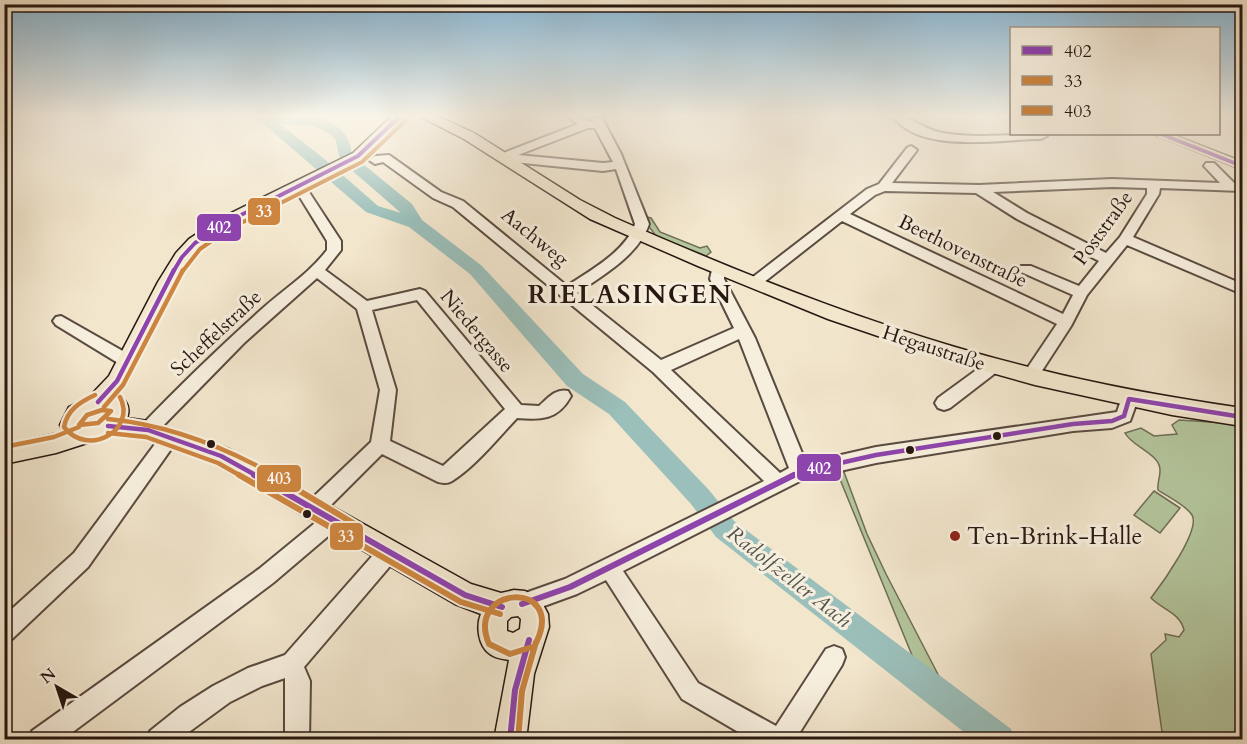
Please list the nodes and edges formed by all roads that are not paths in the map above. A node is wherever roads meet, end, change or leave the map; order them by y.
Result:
1 (374, 150) edge
2 (492, 150) edge
3 (523, 150) edge
4 (613, 150) edge
5 (911, 150) dead end
6 (1201, 150) edge
7 (370, 155) junction
8 (504, 157) junction
9 (619, 165) junction
10 (1210, 166) dead end
11 (1242, 166) edge
12 (304, 184) junction
13 (1154, 185) junction
14 (883, 187) junction
15 (1237, 187) edge
16 (979, 189) junction
17 (843, 216) junction
18 (639, 234) junction
19 (1125, 239) junction
20 (1106, 259) junction
21 (718, 268) junction
22 (1026, 269) dead end
23 (318, 272) junction
24 (754, 283) junction
25 (1241, 286) edge
26 (568, 292) junction
27 (1081, 293) junction
28 (364, 307) junction
29 (62, 321) dead end
30 (1066, 322) junction
31 (742, 331) junction
32 (129, 362) junction
33 (992, 367) junction
34 (659, 368) junction
35 (1029, 376) junction
36 (562, 396) dead end
37 (1129, 399) junction
38 (944, 403) dead end
39 (514, 411) junction
40 (126, 415) junction
41 (1242, 417) edge
42 (380, 445) junction
43 (4, 455) edge
44 (800, 472) junction
45 (777, 482) junction
46 (324, 515) junction
47 (388, 552) junction
48 (609, 567) junction
49 (513, 623) junction
50 (4, 632) edge
51 (834, 657) dead end
52 (292, 664) junction
53 (40, 740) edge
54 (159, 740) edge
55 (297, 740) edge
56 (510, 740) edge
57 (779, 740) edge

1 - 7 main road
2 - 8 main road, Hegaustraße
3 - 8 street
4 - 9 street
5 - 14 street
6 - 11 street
7 - 12 main road
7 - 26 street, Aachweg
8 - 9 street
8 - 18 main road, Hegaustraße
9 - 18 street
10 - 15 street
12 - 23 street
12 - 32 main road
13 - 15 street
13 - 16 street
13 - 19 street, Poststraße
14 - 16 street
14 - 17 street
16 - 20 street
17 - 24 street
17 - 30 street, Beethovenstraße
18 - 21 main road, Hegaustraße
18 - 26 street
19 - 20 street, Poststraße
19 - 25 street
20 - 27 street, Poststraße
21 - 24 main road, Hegaustraße
21 - 31 street
22 - 27 street, Poststraße
23 - 28 street
23 - 40 street, Scheffelstraße
24 - 33 main road, Hegaustraße
26 - 34 street, Aachweg
27 - 30 street, Poststraße
28 - 39 street, Niedergasse
28 - 42 street
29 - 32 street
30 - 35 street, Poststraße
31 - 34 street
31 - 44 street
32 - 40 main road
33 - 35 main road, Hegaustraße
33 - 38 street
34 - 45 street, Aachweg
35 - 37 main road, Hegaustraße
36 - 39 street
37 - 41 main road, Hegaustraße
37 - 44 street
39 - 42 street
40 - 43 main road
40 - 46 main road
40 - 50 street, Scheffelstraße
42 - 46 street
44 - 45 street
45 - 48 street
46 - 47 main road
46 - 53 street
47 - 49 main road
47 - 52 street
48 - 49 street
48 - 57 street
49 - 56 main road
51 - 57 street
52 - 54 street
52 - 55 street

